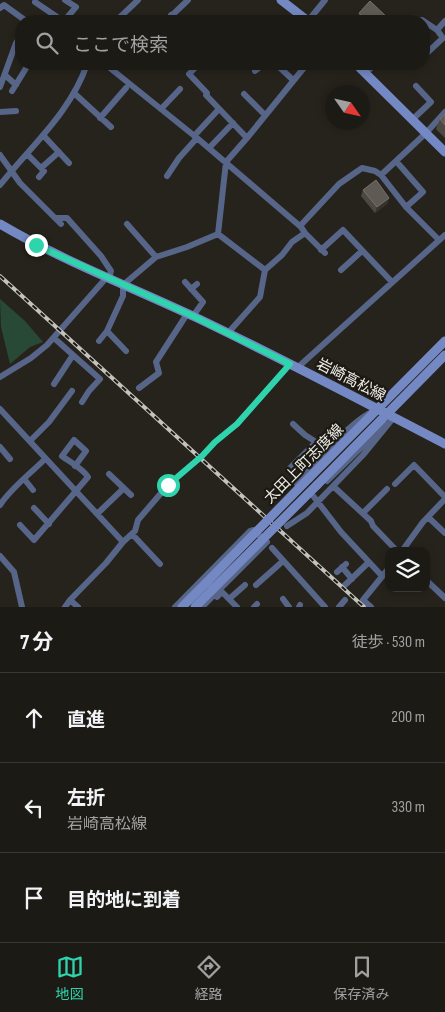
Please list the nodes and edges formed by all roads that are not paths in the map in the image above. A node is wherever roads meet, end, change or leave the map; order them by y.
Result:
1 (65, 0) edge
2 (138, 0) edge
3 (188, 0) edge
4 (282, 0) edge
5 (324, 0) edge
6 (35, 2) dead end
7 (0, 8) edge
8 (18, 15) edge
9 (55, 15) edge
10 (69, 15) edge
11 (124, 15) edge
12 (173, 15) edge
13 (301, 15) edge
14 (313, 15) edge
15 (445, 21) edge
16 (430, 25) edge
17 (437, 30) junction
18 (15, 45) edge
19 (430, 51) edge
20 (25, 70) edge
21 (82, 70) edge
22 (111, 70) edge
23 (193, 70) edge
24 (282, 70) edge
25 (302, 70) edge
26 (363, 70) edge
27 (369, 70) edge
28 (4, 72) edge
29 (366, 73) junction
30 (293, 80) junction
31 (416, 86) dead end
32 (0, 87) edge
33 (126, 88) dead end
34 (180, 89) dead end
35 (74, 93) junction
36 (244, 94) dead end
37 (160, 109) junction
38 (219, 109) junction
39 (16, 111) dead end
40 (0, 112) edge
41 (445, 112) edge
42 (265, 115) junction
43 (100, 118) junction
44 (413, 119) junction
45 (233, 123) junction
46 (111, 127) dead end
47 (426, 133) junction
48 (44, 136) junction
49 (196, 137) junction
50 (247, 138) junction
51 (209, 148) junction
52 (59, 152) junction
53 (445, 152) edge
54 (27, 154) junction
55 (0, 155) edge
56 (396, 161) junction
57 (226, 162) junction
58 (69, 163) dead end
59 (41, 168) junction
60 (11, 171) junction
61 (382, 175) junction
62 (167, 176) dead end
63 (39, 177) dead end
64 (0, 185) edge
65 (406, 207) junction
66 (56, 218) junction
67 (0, 224) edge
68 (61, 224) dead end
69 (127, 224) dead end
70 (300, 226) junction
71 (305, 233) junction
72 (218, 234) junction
73 (445, 235) edge
74 (439, 240) junction
75 (362, 251) junction
76 (156, 256) junction
77 (265, 270) junction
78 (341, 270) dead end
79 (108, 278) junction
80 (185, 282) dead end
81 (392, 282) junction
82 (197, 284) dead end
83 (122, 285) junction
84 (191, 289) junction
85 (190, 315) junction
86 (107, 332) junction
87 (228, 333) junction
88 (54, 338) junction
89 (99, 341) dead end
90 (445, 341) edge
91 (126, 351) dead end
92 (73, 355) junction
93 (445, 355) edge
94 (0, 366) edge
95 (293, 366) junction
96 (3, 375) edge
97 (54, 384) dead end
98 (139, 388) dead end
99 (72, 391) dead end
100 (82, 402) dead end
101 (0, 409) edge
102 (378, 409) junction
103 (390, 416) junction
104 (293, 424) dead end
105 (30, 441) junction
106 (316, 442) junction
107 (445, 444) edge
108 (0, 447) edge
109 (328, 451) junction
110 (45, 458) junction
111 (10, 459) dead end
112 (75, 466) dead end
113 (289, 469) dead end
114 (110, 474) dead end
115 (25, 480) junction
116 (313, 482) junction
117 (395, 484) dead end
118 (333, 486) junction
119 (124, 488) junction
120 (387, 489) dead end
121 (33, 490) dead end
122 (76, 492) junction
123 (131, 495) dead end
124 (445, 498) edge
125 (316, 500) junction
126 (0, 505) edge
127 (34, 508) dead end
128 (363, 513) junction
129 (97, 514) junction
130 (428, 517) junction
131 (49, 524) junction
132 (20, 525) dead end
133 (288, 526) dead end
134 (445, 533) edge
135 (132, 534) junction
136 (124, 542) junction
137 (393, 547) edge
138 (405, 547) edge
139 (272, 548) dead end
140 (0, 556) edge
141 (283, 560) junction
142 (369, 562) junction
143 (160, 564) dead end
144 (342, 568) dead end
145 (385, 573) edge
146 (382, 576) junction
147 (352, 579) junction
148 (430, 584) edge
149 (245, 585) dead end
150 (256, 585) dead end
151 (345, 585) dead end
152 (209, 586) junction
153 (445, 598) edge
154 (229, 599) junction
155 (283, 599) dead end
156 (70, 600) junction
157 (345, 600) dead end
158 (22, 607) edge
159 (64, 607) edge
160 (78, 607) edge
161 (175, 607) edge
162 (182, 607) edge
163 (195, 607) edge
164 (202, 607) edge
165 (206, 607) edge
166 (237, 607) edge
167 (289, 607) edge
168 (325, 607) edge
169 (339, 607) edge
170 (371, 607) edge

1 - 10 street
2 - 11 street
3 - 12 street
4 - 13 main road
5 - 14 street
6 - 9 street
7 - 8 street
15 - 17 street
16 - 17 street
17 - 19 street
18 - 28 street
20 - 28 street
21 - 35 street
22 - 37 street
23 - 38 street
24 - 30 street
25 - 30 street
26 - 29 main road
27 - 29 street
28 - 32 street
29 - 44 main road
30 - 42 street
31 - 44 street
33 - 43 street
34 - 37 street
35 - 43 street
35 - 48 street
36 - 42 street
37 - 49 street
38 - 45 street
38 - 49 street
39 - 40 street
41 - 47 street
42 - 50 street
43 - 46 street
44 - 47 main road
45 - 50 street
45 - 51 street
47 - 53 main road
47 - 56 street
48 - 52 street
48 - 54 street
49 - 51 street
49 - 62 street
50 - 57 street
51 - 57 street
52 - 58 street
52 - 59 street
54 - 59 street
54 - 60 street
55 - 60 street
56 - 61 street
56 - 65 street
57 - 70 street
57 - 72 street
59 - 63 street
60 - 64 street
60 - 66 street
61 - 65 street
61 - 70 street
65 - 74 street
66 - 68 street
66 - 79 street
67 - 79 main road, 岩崎高松線
69 - 76 street
70 - 71 street
71 - 75 street
71 - 77 street
72 - 76 street
72 - 77 street
73 - 74 street
74 - 81 street
75 - 78 street
75 - 81 street
76 - 83 street
77 - 87 street
79 - 83 main road, 岩崎高松線
79 - 88 street
80 - 84 street
81 - 95 street
82 - 84 street
83 - 85 main road, 岩崎高松線
83 - 86 street
84 - 85 street
85 - 87 main road, 岩崎高松線
85 - 98 street
86 - 89 street
86 - 91 street
87 - 95 main road, 岩崎高松線
88 - 92 street
88 - 96 street
90 - 102 main road, 太田上町志度線
92 - 97 street
92 - 100 street
93 - 103 main road, 太田上町志度線
94 - 96 street
95 - 102 main road, 岩崎高松線
95 - 135 street
99 - 105 street
101 - 105 street
102 - 103 main road, 岩崎高松線
102 - 109 street
102 - 116 main road, 太田上町志度線
103 - 107 main road, 岩崎高松線
103 - 109 street
103 - 116 main road, 太田上町志度線
103 - 118 street
104 - 106 street
105 - 110 street
106 - 109 street
106 - 113 street
108 - 111 street
110 - 115 street
110 - 122 street
112 - 122 street
114 - 119 street
115 - 121 street
115 - 126 street
116 - 152 main road, 太田上町志度線, bridge
117 - 124 street
118 - 125 street
118 - 128 street
119 - 123 street
119 - 129 street
120 - 128 street
122 - 129 street
122 - 131 street
124 - 130 street
125 - 133 street
125 - 142 street
127 - 131 street
128 - 137 street
129 - 136 street
130 - 134 street
130 - 138 street
131 - 132 street
135 - 136 street
135 - 143 street
136 - 156 street
139 - 141 street
140 - 158 street
141 - 150 street
141 - 168 street
142 - 146 street
142 - 147 street
144 - 147 street
145 - 146 street
146 - 170 street
147 - 151 street
148 - 153 street
149 - 154 street
152 - 162 main road, 太田上町志度線
152 - 163 main road, 太田上町志度線
154 - 165 street
154 - 166 street
155 - 167 street
156 - 159 street
156 - 160 street
157 - 169 street
161 - 164 street

